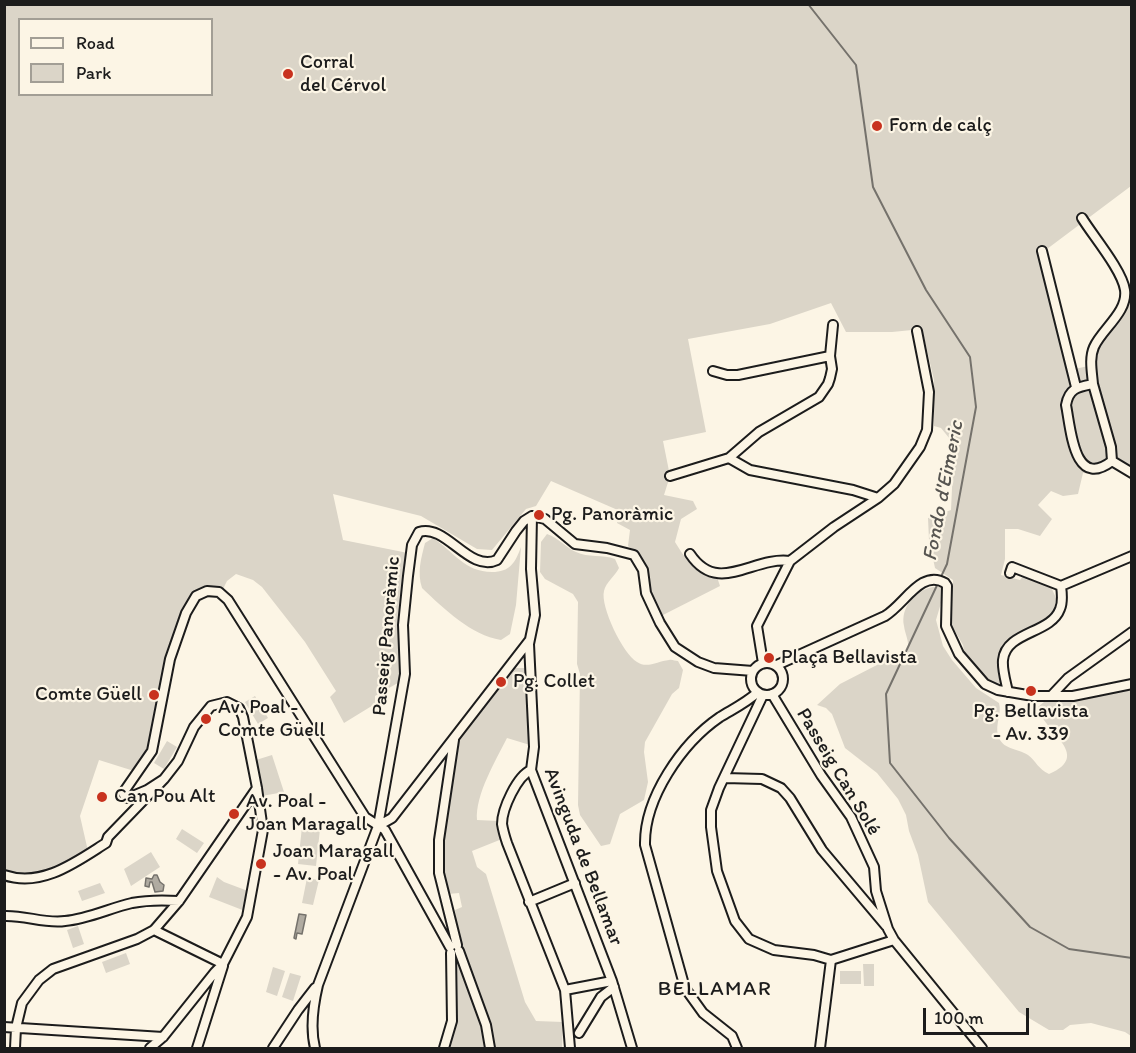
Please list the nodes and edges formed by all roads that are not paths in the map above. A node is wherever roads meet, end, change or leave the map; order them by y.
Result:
1 (1082, 218) dead end
2 (1042, 251) dead end
3 (832, 325) dead end
4 (917, 331) dead end
5 (830, 356) junction
6 (713, 371) dead end
7 (1093, 384) junction
8 (1076, 387) junction
9 (729, 458) junction
10 (1113, 461) junction
11 (1131, 473) edge
12 (669, 476) dead end
13 (878, 498) junction
14 (532, 516) junction
15 (690, 554) dead end
16 (1131, 556) edge
17 (790, 561) junction
18 (1010, 573) dead end
19 (1061, 586) junction
20 (1131, 632) edge
21 (529, 641) junction
22 (764, 663) junction
23 (510, 664) junction
24 (777, 665) junction
25 (753, 671) junction
26 (530, 673) junction
27 (1131, 684) edge
28 (1008, 692) junction
29 (760, 694) junction
30 (772, 694) junction
31 (1052, 695) junction
32 (455, 738) junction
33 (442, 754) junction
34 (452, 756) junction
35 (532, 774) junction
36 (724, 778) junction
37 (164, 779) junction
38 (257, 788) junction
39 (378, 826) junction
40 (4, 875) edge
41 (575, 884) junction
42 (179, 901) junction
43 (529, 902) junction
44 (4, 916) edge
45 (888, 928) junction
46 (154, 930) junction
47 (894, 940) junction
48 (454, 949) junction
49 (831, 960) junction
50 (223, 964) junction
51 (613, 984) junction
52 (318, 985) junction
53 (565, 990) junction
54 (4, 1027) edge
55 (16, 1028) junction
56 (579, 1033) dead end
57 (163, 1037) junction
58 (15, 1048) edge
59 (150, 1048) edge
60 (197, 1048) edge
61 (273, 1048) edge
62 (315, 1048) edge
63 (444, 1048) edge
64 (490, 1048) edge
65 (570, 1048) edge
66 (632, 1048) edge
67 (737, 1048) edge
68 (820, 1048) edge
69 (982, 1048) edge

1 - 7 street
2 - 8 street
3 - 5 street
4 - 13 street
5 - 6 street
5 - 9 street
7 - 8 street
7 - 10 street
8 - 10 street
9 - 12 street
9 - 13 street
10 - 11 street
13 - 17 street
14 - 21 street, Avinguda de Bellamar
14 - 25 street
14 - 39 street, Passeig Panoràmic
15 - 17 street
16 - 19 street
17 - 22 street
18 - 19 street
19 - 28 street
20 - 31 street
21 - 23 street
21 - 26 street, Avinguda de Bellamar
22 - 24 street
22 - 25 street
23 - 26 street
23 - 32 street
24 - 28 street
24 - 30 street
25 - 29 street
26 - 35 street, Avinguda de Bellamar
27 - 31 street
28 - 31 street
29 - 30 street
29 - 36 street
29 - 67 street
30 - 45 street, Passeig Can Solé
32 - 33 street
32 - 34 street
33 - 34 street
33 - 39 street
34 - 48 street
35 - 41 street, Avinguda de Bellamar
35 - 43 street
36 - 45 street
36 - 49 street
37 - 38 street
37 - 39 street
37 - 40 street
38 - 42 street
38 - 50 street
39 - 48 street
39 - 52 street
41 - 43 street
41 - 51 street, Avinguda de Bellamar
42 - 44 street
42 - 46 street
43 - 53 street
45 - 47 street, Passeig Can Solé
46 - 50 street
46 - 55 street
47 - 49 street
47 - 69 street, Passeig Can Solé
48 - 63 street
48 - 64 street
49 - 68 street
50 - 57 street
50 - 60 street
51 - 53 street
51 - 56 street
51 - 66 street, Avinguda de Bellamar
52 - 61 street
52 - 62 street
53 - 65 street
54 - 55 street
55 - 57 street
55 - 58 street
57 - 59 street

